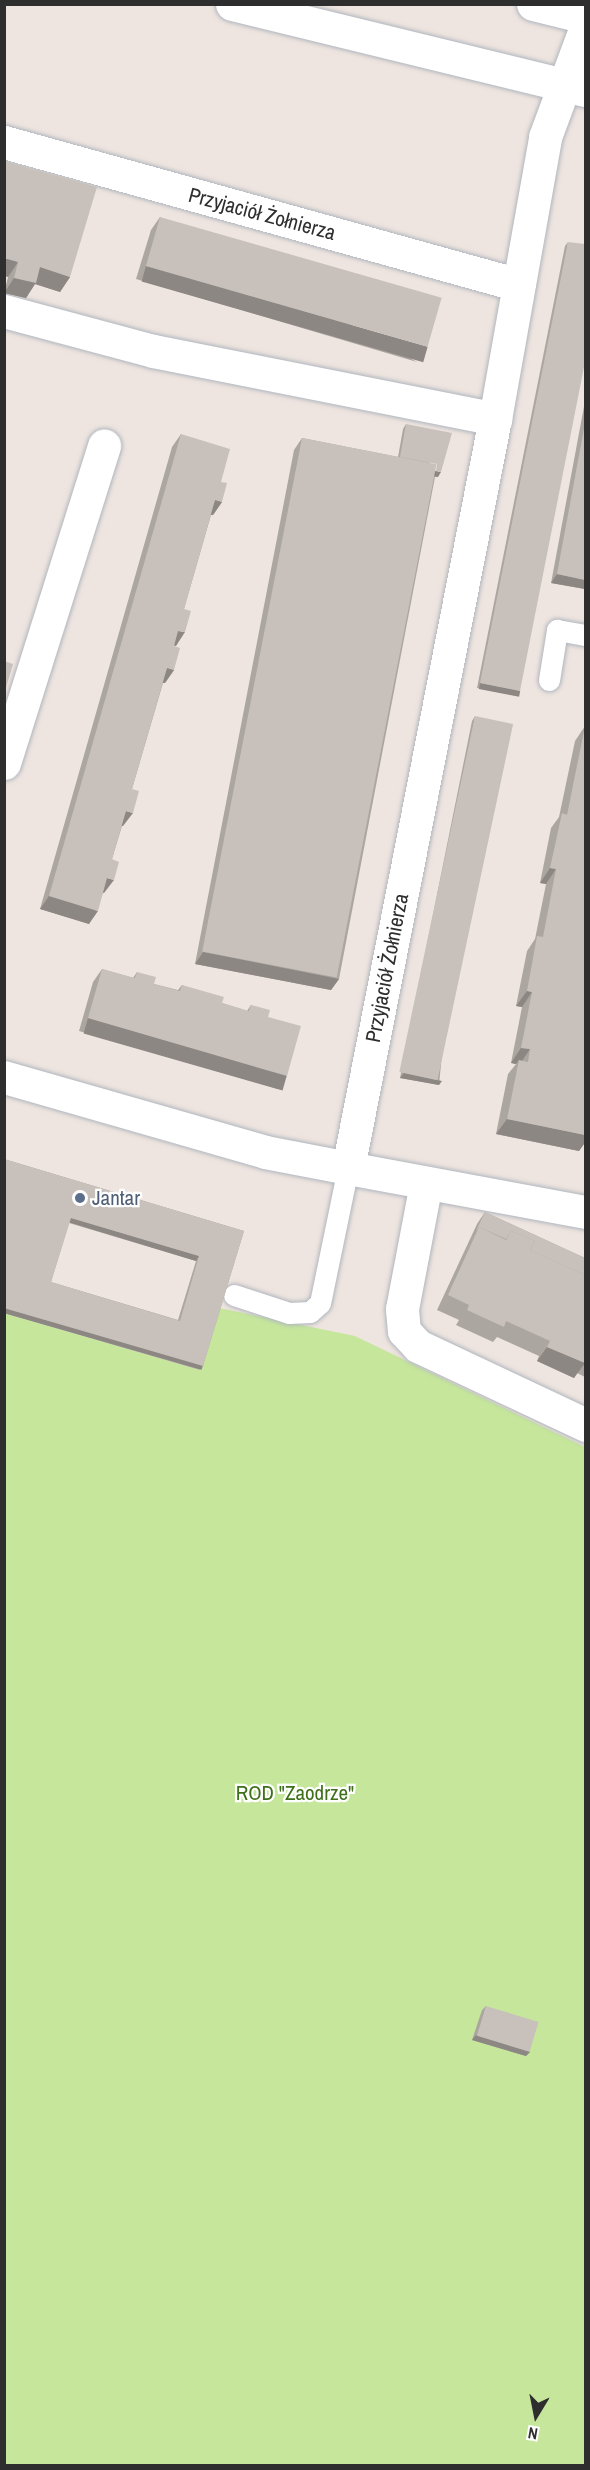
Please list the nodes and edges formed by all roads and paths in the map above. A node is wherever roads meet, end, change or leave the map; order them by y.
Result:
1 (232, 4) edge
2 (533, 4) edge
3 (585, 17) edge
4 (585, 27) edge
5 (574, 87) edge
6 (4, 142) edge
7 (519, 285) junction
8 (4, 311) edge
9 (495, 419) junction
10 (104, 445) dead end
11 (585, 635) edge
12 (549, 680) dead end
13 (4, 763) edge
14 (4, 1077) edge
15 (348, 1168) junction
16 (426, 1183) junction
17 (585, 1212) edge
18 (234, 1295) dead end
19 (585, 1425) edge

1 - 5 street
2 - 3 street
4 - 5 street, Przyjaciół Żołnierza
5 - 7 street, Przyjaciół Żołnierza
6 - 7 street, Przyjaciół Żołnierza
7 - 9 street, Przyjaciół Żołnierza
8 - 9 street
9 - 15 street, Przyjaciół Żołnierza
10 - 13 street
11 - 12 lane
14 - 15 street
15 - 16 street
15 - 18 lane
16 - 17 street
16 - 19 street

